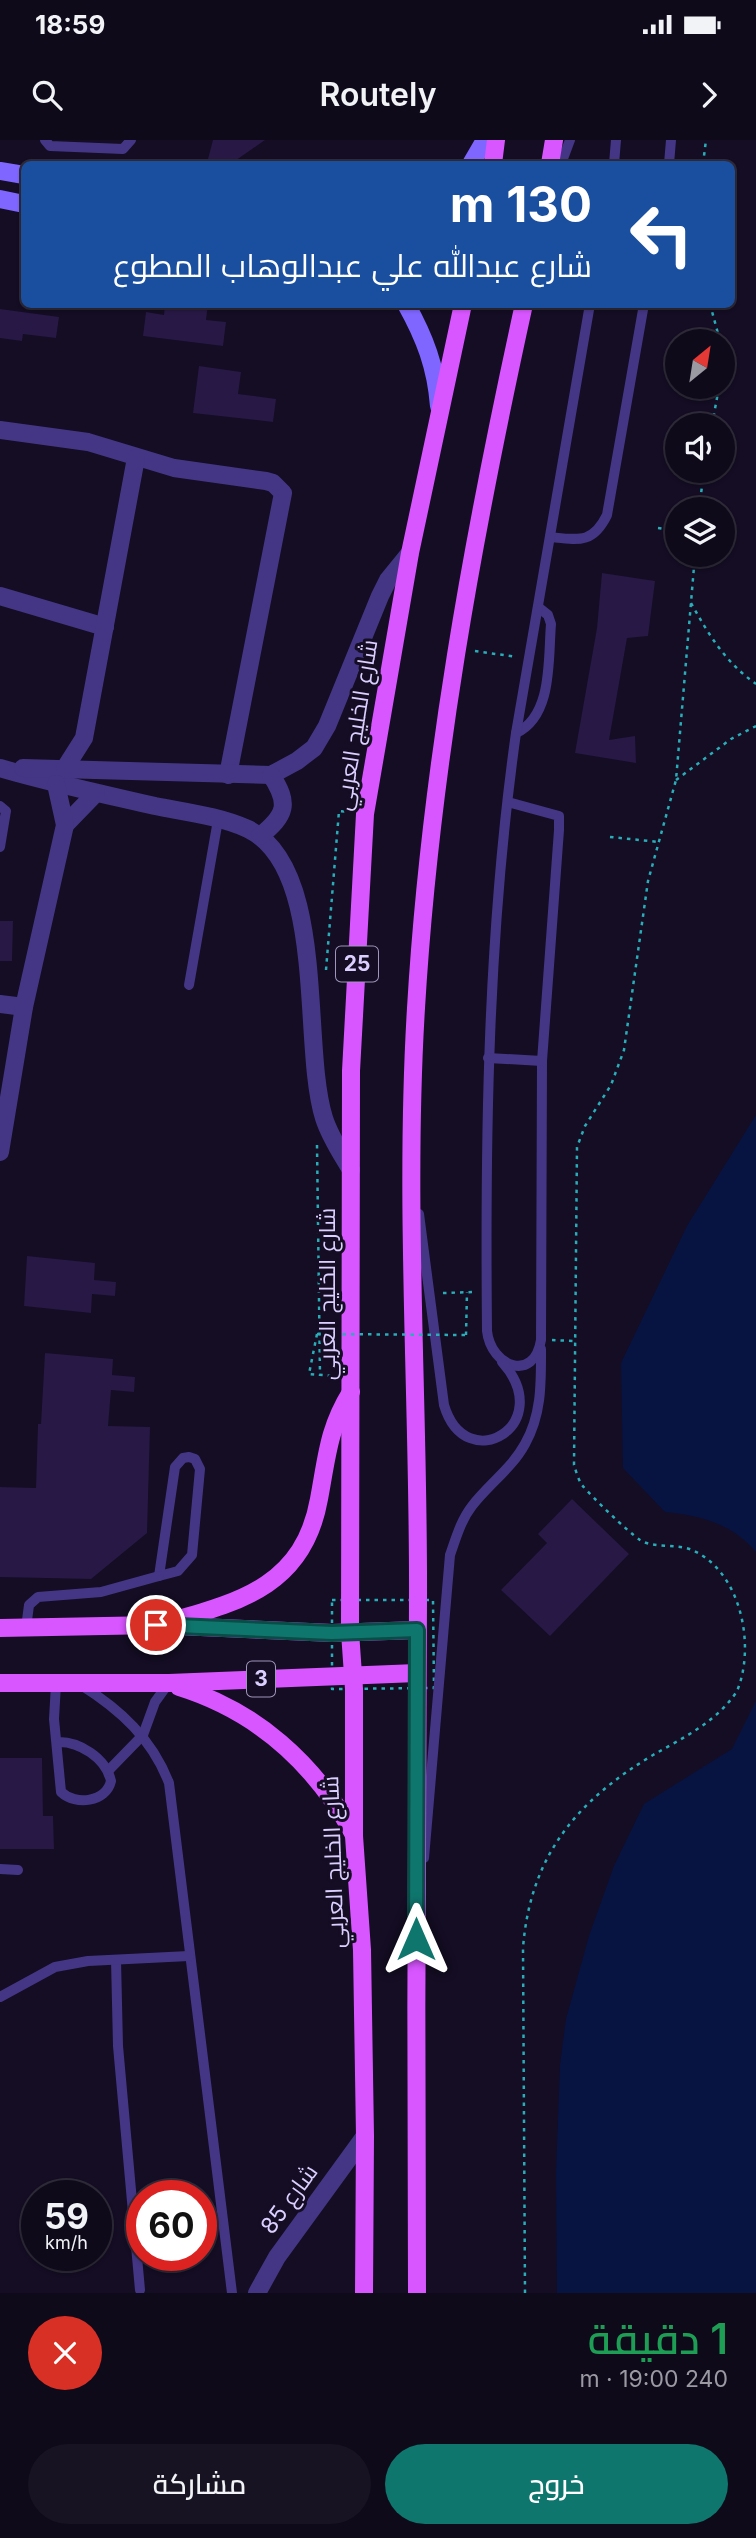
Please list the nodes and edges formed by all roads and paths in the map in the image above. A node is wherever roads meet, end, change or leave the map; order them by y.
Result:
1 (45, 140) edge
2 (131, 140) edge
3 (485, 140) edge
4 (496, 140) edge
5 (554, 140) edge
6 (570, 140) edge
7 (616, 140) edge
8 (671, 140) edge
9 (706, 140) edge
10 (473, 161) edge
11 (493, 161) edge
12 (550, 161) edge
13 (562, 161) edge
14 (614, 161) edge
15 (668, 161) edge
16 (703, 161) edge
17 (0, 171) edge
18 (21, 174) edge
19 (0, 199) edge
20 (21, 203) edge
21 (408, 308) edge
22 (462, 308) edge
23 (523, 308) edge
24 (589, 308) edge
25 (643, 308) edge
26 (711, 308) edge
27 (717, 329) edge
28 (439, 408) junction
29 (0, 430) edge
30 (136, 458) junction
31 (657, 528) dead end
32 (665, 529) edge
33 (550, 537) junction
34 (410, 553) junction
35 (694, 567) edge
36 (0, 596) edge
37 (691, 603) junction
38 (538, 607) junction
39 (105, 627) junction
40 (458, 648) junction
41 (529, 658) junction
42 (756, 684) edge
43 (756, 726) edge
44 (516, 733) junction
45 (85, 738) junction
46 (0, 768) edge
47 (99, 770) junction
48 (228, 775) junction
49 (271, 775) junction
50 (61, 776) junction
51 (676, 780) junction
52 (96, 793) junction
53 (508, 803) junction
54 (0, 806) edge
55 (218, 820) junction
56 (65, 825) junction
57 (260, 836) junction
58 (610, 838) dead end
59 (659, 842) junction
60 (0, 847) edge
61 (189, 985) dead end
62 (0, 1004) edge
63 (24, 1007) junction
64 (488, 1058) junction
65 (542, 1061) junction
66 (0, 1152) edge
67 (410, 1152) junction
68 (351, 1170) junction
69 (429, 1294) junction
70 (541, 1340) junction
71 (574, 1340) junction
72 (499, 1359) junction
73 (351, 1384) junction
74 (159, 1576) junction
75 (156, 1625) junction
76 (0, 1628) edge
77 (26, 1628) junction
78 (417, 1630) junction
79 (350, 1632) junction
80 (417, 1673) junction
81 (353, 1675) junction
82 (0, 1683) edge
83 (77, 1683) junction
84 (56, 1684) junction
85 (169, 1684) junction
86 (143, 1735) junction
87 (57, 1742) junction
88 (108, 1771) junction
89 (354, 1836) junction
90 (0, 1869) edge
91 (18, 1870) dead end
92 (416, 1939) junction
93 (189, 1956) junction
94 (116, 1960) junction
95 (0, 1997) edge
96 (365, 2136) junction
97 (140, 2290) dead end
98 (232, 2293) edge
99 (257, 2293) edge
100 (363, 2293) edge
101 (417, 2293) edge
102 (525, 2293) edge

1 - 2 lane
3 - 10 main road
4 - 11 main road
5 - 12 main road
6 - 13 lane
7 - 14 lane
8 - 15 lane
9 - 16 path
17 - 18 main road
19 - 20 main road
21 - 28 main road
22 - 28 main road, شارع الخليج العربي / 25
23 - 40 main road
24 - 33 lane
25 - 33 lane
26 - 27 path
28 - 34 main road, شارع الخليج العربي / 25
29 - 30 street
30 - 39 street
30 - 48 street
31 - 32 path
33 - 38 lane
34 - 49 street
34 - 68 main road, شارع الخليج العربي / 25
35 - 37 path
36 - 39 street
37 - 42 path
37 - 51 path
38 - 41 lane
38 - 44 lane
39 - 45 street
40 - 41 path
40 - 67 main road
41 - 44 lane
43 - 51 path
44 - 53 lane
45 - 47 street
45 - 50 street
46 - 50 street
47 - 48 street
47 - 50 street
48 - 49 street
49 - 57 street
50 - 52 street
50 - 56 street
51 - 59 path
52 - 55 street
52 - 56 street
53 - 64 lane
53 - 65 lane
54 - 60 lane
55 - 57 street
55 - 61 lane
56 - 63 street
57 - 68 street
58 - 59 path
59 - 71 path
62 - 63 street
63 - 66 street
64 - 65 lane
64 - 72 lane
65 - 70 lane
67 - 69 lane
67 - 78 main road
68 - 73 main road, شارع الخليج العربي / 25
69 - 72 lane
69 - 73 path, bridge
70 - 71 path
70 - 72 lane
70 - 92 lane
71 - 102 path
73 - 75 main road
73 - 79 main road, شارع الخليج العربي / 25
74 - 74 lane
74 - 77 lane
75 - 77 main road, 3
75 - 79 main road, 3
76 - 77 main road, 3
78 - 79 main road, 3
78 - 80 main road
79 - 81 main road, شارع الخليج العربي / 25
80 - 81 main road, 3
80 - 92 main road
81 - 85 main road, 3
81 - 89 main road, شارع الخليج العربي / 25
82 - 84 main road, 3
83 - 84 main road, 3
83 - 85 main road, 3
83 - 86 lane
84 - 87 lane
85 - 86 lane
85 - 89 main road
86 - 88 lane
86 - 93 lane
87 - 88 lane
87 - 88 lane
89 - 96 main road, شارع الخليج العربي / 25
90 - 91 lane
92 - 101 main road
93 - 94 lane
93 - 98 lane
94 - 95 lane
94 - 97 lane
96 - 99 street, شارع 85
96 - 100 main road, شارع الخليج العربي / 25

